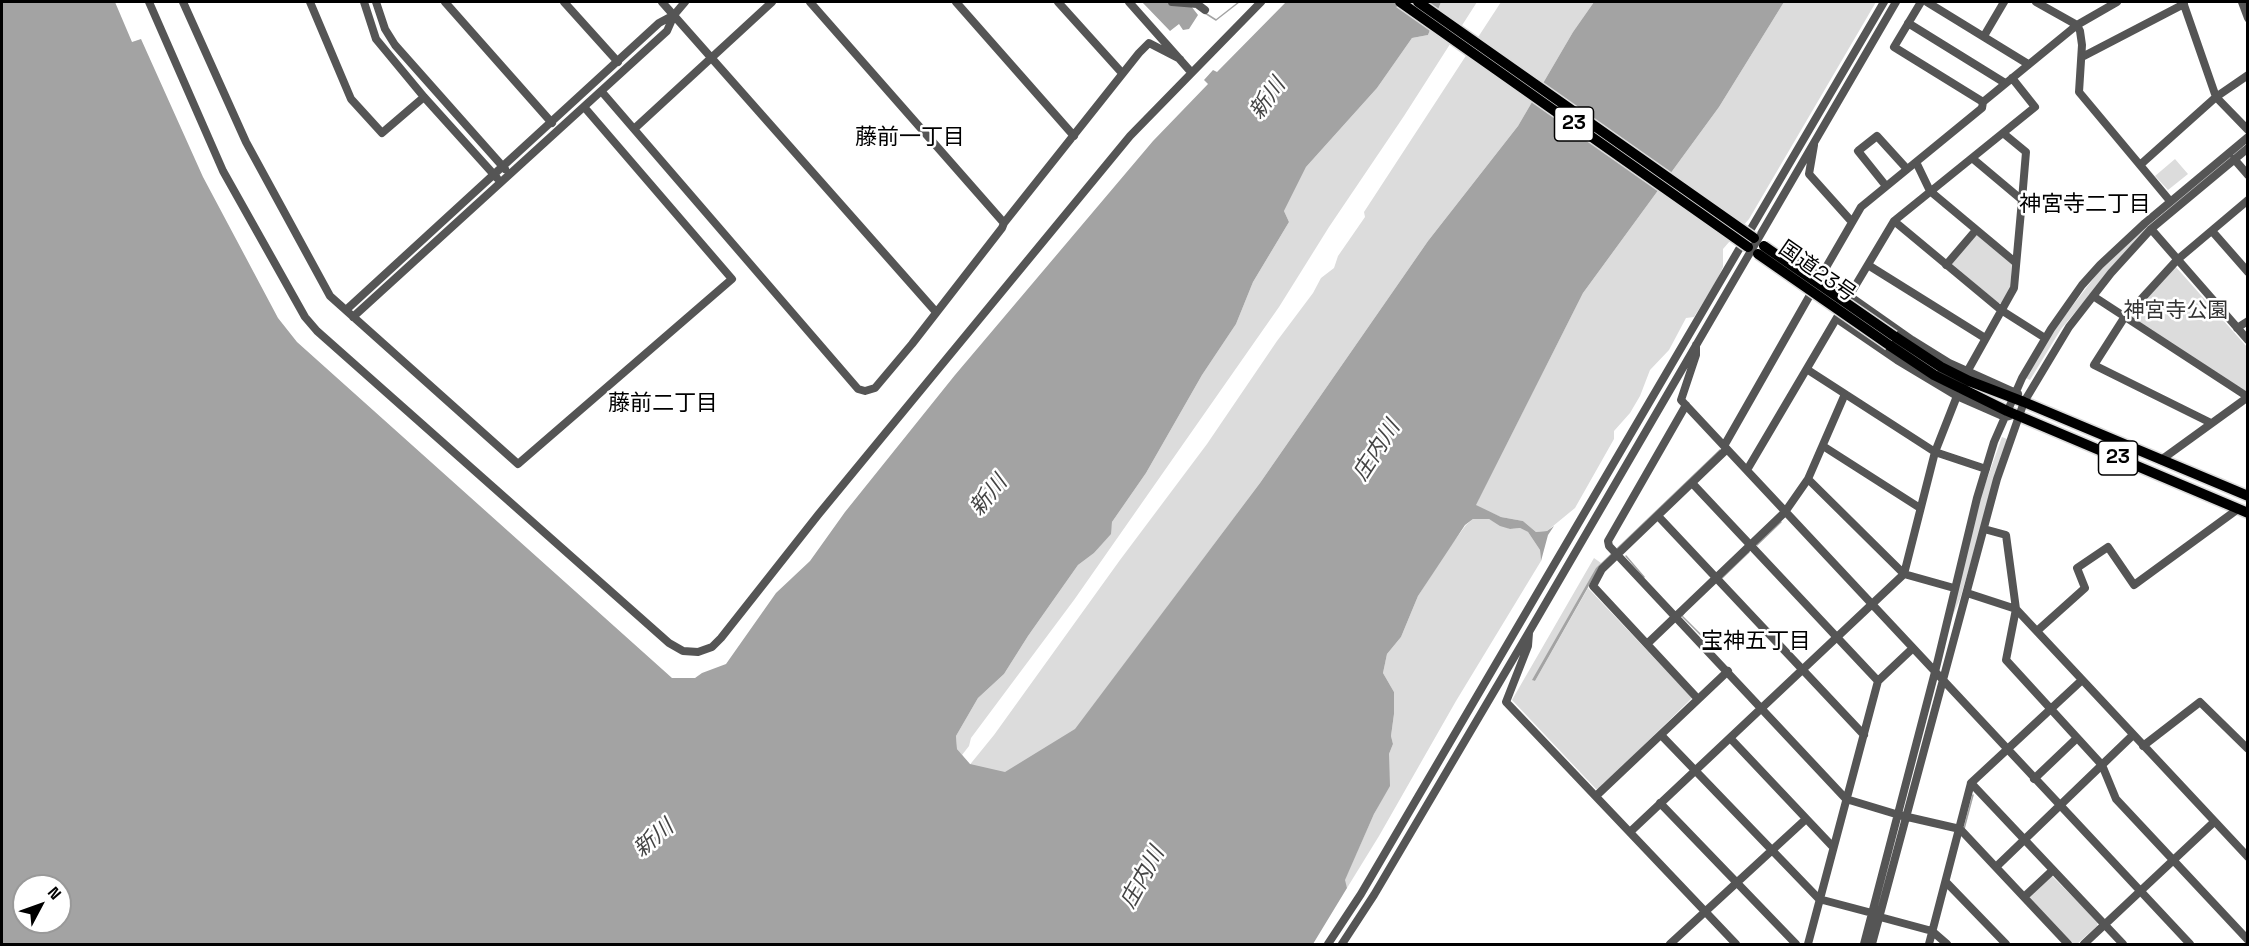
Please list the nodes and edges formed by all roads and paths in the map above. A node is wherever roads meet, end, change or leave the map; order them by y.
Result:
1 (149, 2) edge
2 (183, 2) edge
3 (310, 2) edge
4 (364, 2) edge
5 (376, 2) edge
6 (445, 2) edge
7 (564, 2) edge
8 (662, 2) edge
9 (686, 2) edge
10 (772, 2) edge
11 (810, 2) edge
12 (956, 2) edge
13 (1058, 2) edge
14 (1129, 2) edge
15 (1172, 2) edge
16 (1261, 2) edge
17 (1400, 2) edge
18 (1418, 2) edge
19 (1884, 2) edge
20 (1896, 2) edge
21 (1921, 2) edge
22 (1927, 2) edge
23 (2004, 2) edge
24 (2036, 2) edge
25 (2117, 2) edge
26 (2242, 2) edge
27 (1198, 3) edge
28 (2183, 3) edge
29 (2105, 4) edge
30 (1204, 10) dead end
31 (674, 15) junction
32 (2247, 18) edge
33 (1908, 23) junction
34 (2076, 25) junction
35 (1984, 36) junction
36 (711, 57) junction
37 (2082, 57) junction
38 (1180, 59) junction
39 (618, 62) junction
40 (2028, 64) junction
41 (1191, 72) junction
42 (1122, 73) junction
43 (2247, 75) edge
44 (2009, 81) junction
45 (602, 92) junction
46 (424, 97) junction
47 (2216, 97) junction
48 (1983, 102) junction
49 (585, 108) junction
50 (552, 123) junction
51 (634, 129) junction
52 (2247, 130) edge
53 (2003, 133) junction
54 (1074, 136) junction
55 (2247, 137) edge
56 (1814, 143) junction
57 (2247, 148) edge
58 (1972, 158) junction
59 (2234, 159) junction
60 (1916, 162) junction
61 (2140, 165) junction
62 (503, 167) junction
63 (1907, 169) junction
64 (510, 174) junction
65 (494, 175) junction
66 (2247, 176) edge
67 (501, 182) junction
68 (1886, 186) junction
69 (1930, 191) junction
70 (2022, 200) junction
71 (2247, 200) edge
72 (2170, 201) junction
73 (1894, 221) junction
74 (1852, 222) junction
75 (1004, 223) junction
76 (2151, 229) junction
77 (1976, 230) junction
78 (2212, 231) junction
79 (1756, 246) junction
80 (1787, 251) dead end
81 (2177, 260) junction
82 (2015, 262) junction
83 (1868, 265) junction
84 (1946, 265) junction
85 (2247, 272) edge
86 (1821, 276) junction
87 (1849, 296) junction
88 (2092, 296) junction
89 (346, 310) junction
90 (2001, 310) junction
91 (936, 312) junction
92 (353, 317) junction
93 (2124, 318) junction
94 (1837, 319) junction
95 (2247, 321) edge
96 (2237, 328) junction
97 (1985, 338) junction
98 (2045, 338) junction
99 (2247, 340) edge
100 (1892, 341) junction
101 (1696, 344) junction
102 (1808, 370) junction
103 (1967, 372) junction
104 (1845, 394) junction
105 (2015, 395) junction
106 (1957, 396) junction
107 (2024, 402) junction
108 (1686, 405) junction
109 (2006, 414) junction
110 (2019, 416) junction
111 (2211, 423) junction
112 (1822, 446) junction
113 (1726, 448) junction
114 (1935, 452) junction
115 (2161, 460) junction
116 (1986, 469) junction
117 (1747, 470) junction
118 (1808, 479) junction
119 (1692, 483) junction
120 (2247, 496) edge
121 (1920, 508) junction
122 (2243, 511) edge
123 (1785, 512) junction
124 (1658, 516) junction
125 (1984, 529) junction
126 (1750, 546) junction
127 (1616, 552) junction
128 (1904, 574) junction
129 (1716, 578) junction
130 (1954, 588) junction
131 (1967, 593) junction
132 (1872, 605) junction
133 (2016, 609) junction
134 (1676, 616) junction
135 (2037, 631) junction
136 (1529, 632) junction
137 (1837, 638) junction
138 (1647, 644) junction
139 (1912, 648) junction
140 (1803, 670) junction
141 (1728, 671) junction
142 (1935, 672) junction
143 (1942, 680) junction
144 (2082, 680) junction
145 (1878, 681) junction
146 (1698, 699) junction
147 (1762, 707) junction
148 (2051, 710) junction
149 (1661, 735) junction
150 (1864, 735) junction
151 (2133, 735) junction
152 (1730, 738) junction
153 (2077, 738) junction
154 (2144, 746) junction
155 (2247, 749) edge
156 (2007, 750) junction
157 (2102, 765) junction
158 (1695, 770) junction
159 (2034, 779) junction
160 (1971, 783) junction
161 (1596, 796) junction
162 (1846, 799) junction
163 (1660, 803) junction
164 (2059, 806) junction
165 (1903, 816) junction
166 (1806, 819) junction
167 (2214, 822) junction
168 (1960, 829) junction
169 (1630, 832) junction
170 (2024, 839) junction
171 (1833, 847) junction
172 (1771, 850) junction
173 (2247, 857) edge
174 (2173, 860) junction
175 (1996, 867) junction
176 (2053, 870) junction
177 (1737, 882) junction
178 (1946, 882) junction
179 (2140, 891) junction
180 (2024, 897) junction
181 (1819, 899) junction
182 (1705, 912) junction
183 (1876, 915) junction
184 (2104, 925) junction
185 (1932, 931) junction
186 (2247, 940) edge
187 (1673, 943) edge
188 (1328, 945) edge
189 (1342, 945) edge
190 (1736, 945) edge
191 (1796, 945) edge
192 (1808, 945) edge
193 (1864, 945) edge
194 (1872, 945) edge
195 (1929, 945) edge
196 (1947, 945) edge
197 (2006, 945) edge
198 (2068, 945) edge
199 (2084, 945) edge
200 (2123, 945) edge
201 (2190, 945) edge

1 - 41 street
2 - 89 street
3 - 46 street
4 - 46 street
5 - 62 street
6 - 50 street
7 - 39 street
8 - 31 street
9 - 31 street
10 - 36 street
11 - 75 street
12 - 54 street
13 - 42 street
14 - 38 street
15 - 27 street
16 - 41 street
17 - 79 highway, 国道23号 / 23, bridge
18 - 79 highway, 国道23号 / 23, bridge
19 - 188 street
20 - 56 street
21 - 33 street
22 - 35 street
23 - 35 street
24 - 34 street
25 - 29 street
26 - 32 street
27 - 30 street
28 - 37 street
28 - 47 street
29 - 34 street
31 - 36 street
31 - 39 street
31 - 45 street
33 - 44 street
33 - 48 street
34 - 37 street
34 - 40 street
35 - 40 street
36 - 51 street
36 - 91 street
37 - 61 street
38 - 41 street
38 - 42 street
39 - 50 street
40 - 44 street
42 - 54 street
43 - 47 street
44 - 48 street
44 - 53 street
45 - 49 street
45 - 51 street
46 - 65 street
47 - 52 street
47 - 61 street
48 - 60 street
49 - 64 street
49 - 92 street
50 - 62 street
51 - 91 street
53 - 58 street
53 - 70 street
54 - 75 street
55 - 72 street
56 - 74 street
56 - 79 street
57 - 59 street
58 - 69 street
58 - 70 street
59 - 66 street
59 - 76 street
60 - 63 street
60 - 69 street
61 - 72 street
62 - 64 street
62 - 65 street
63 - 68 street
63 - 68 street
64 - 67 street
65 - 67 street
65 - 89 street
67 - 92 street
68 - 74 street
69 - 73 street
69 - 77 street
70 - 82 street
71 - 78 street
72 - 98 street
73 - 83 street
73 - 84 street
74 - 86 street
75 - 91 street
76 - 81 street
76 - 88 street
77 - 82 street
77 - 84 street
78 - 81 street
78 - 85 street
79 - 100 highway, 国道23号 / 23, bridge
79 - 101 street
80 - 86 street
81 - 93 street
81 - 96 street
82 - 90 street
83 - 87 street
83 - 97 street
84 - 90 street
86 - 87 street
86 - 113 street
87 - 94 street
87 - 103 street
88 - 93 street
88 - 107 street
89 - 92 street
90 - 97 street
90 - 98 street
93 - 111 street
93 - 111 street
94 - 102 street
94 - 106 street
95 - 96 street
96 - 99 street
97 - 103 street
98 - 105 street
100 - 105 highway, 国道23号 / 23
100 - 109 highway, 国道23号 / 23
101 - 108 street
101 - 136 street
102 - 104 street
102 - 117 street
103 - 105 street
104 - 112 street
104 - 114 street
105 - 107 highway, 国道23号 / 23
105 - 109 street
106 - 109 street
106 - 114 street
107 - 110 street
107 - 115 highway, 国道23号 / 23
108 - 113 street
108 - 127 street
109 - 110 highway, 国道23号 / 23
109 - 116 street
110 - 122 highway, 国道23号 / 23
110 - 125 street
111 - 115 street
112 - 118 street
112 - 121 street
113 - 117 street
113 - 119 street
114 - 116 street
114 - 121 street
115 - 120 highway, 国道23号 / 23
116 - 130 street
117 - 123 street
118 - 123 street
118 - 128 street
119 - 124 street
119 - 126 street
121 - 128 street
122 - 135 street
123 - 126 street
123 - 132 street
124 - 127 street
124 - 129 street
125 - 131 street
125 - 133 street
126 - 129 street
126 - 137 street
127 - 134 street
127 - 138 street
128 - 130 street
128 - 132 street
129 - 134 street
129 - 140 street
130 - 142 street
131 - 133 street
131 - 143 street
132 - 137 street
132 - 139 street
133 - 135 street
133 - 148 street
134 - 138 street
134 - 141 street
135 - 144 street
136 - 161 street
136 - 189 street
137 - 140 street
137 - 145 street
138 - 146 street
139 - 142 street
139 - 145 street
140 - 147 street
140 - 150 street
141 - 146 street
141 - 147 street
142 - 143 street
142 - 165 street
143 - 156 street
143 - 165 street
144 - 148 street
144 - 151 street
145 - 150 street
146 - 149 street
147 - 152 street
147 - 162 street
148 - 153 street
148 - 156 street
149 - 158 street
149 - 161 street
150 - 162 street
151 - 154 street
151 - 157 street
152 - 158 street
152 - 166 street
153 - 157 street
153 - 159 street
154 - 155 street
154 - 167 street
156 - 159 street
156 - 160 street
157 - 164 street
157 - 174 street
158 - 163 street
158 - 172 street
159 - 164 street
160 - 168 street
160 - 170 street
161 - 169 street
162 - 165 street
162 - 171 street
163 - 169 street
163 - 177 street
164 - 170 street
164 - 179 street
165 - 168 street
165 - 183 street
166 - 171 street
166 - 172 street
167 - 173 street
167 - 174 street
168 - 175 street
168 - 178 street
169 - 182 street
170 - 175 street
170 - 176 street
171 - 181 street
172 - 177 street
172 - 181 street
174 - 179 street
174 - 186 street
175 - 180 street
176 - 180 street
176 - 184 street
177 - 182 street
177 - 191 street
178 - 185 street
178 - 197 street
179 - 184 street
179 - 201 street
180 - 198 street
181 - 183 street
181 - 192 street
182 - 187 street
182 - 190 street
183 - 185 street
183 - 193 street
183 - 194 street
184 - 199 street
184 - 200 street
185 - 195 street
185 - 196 street

